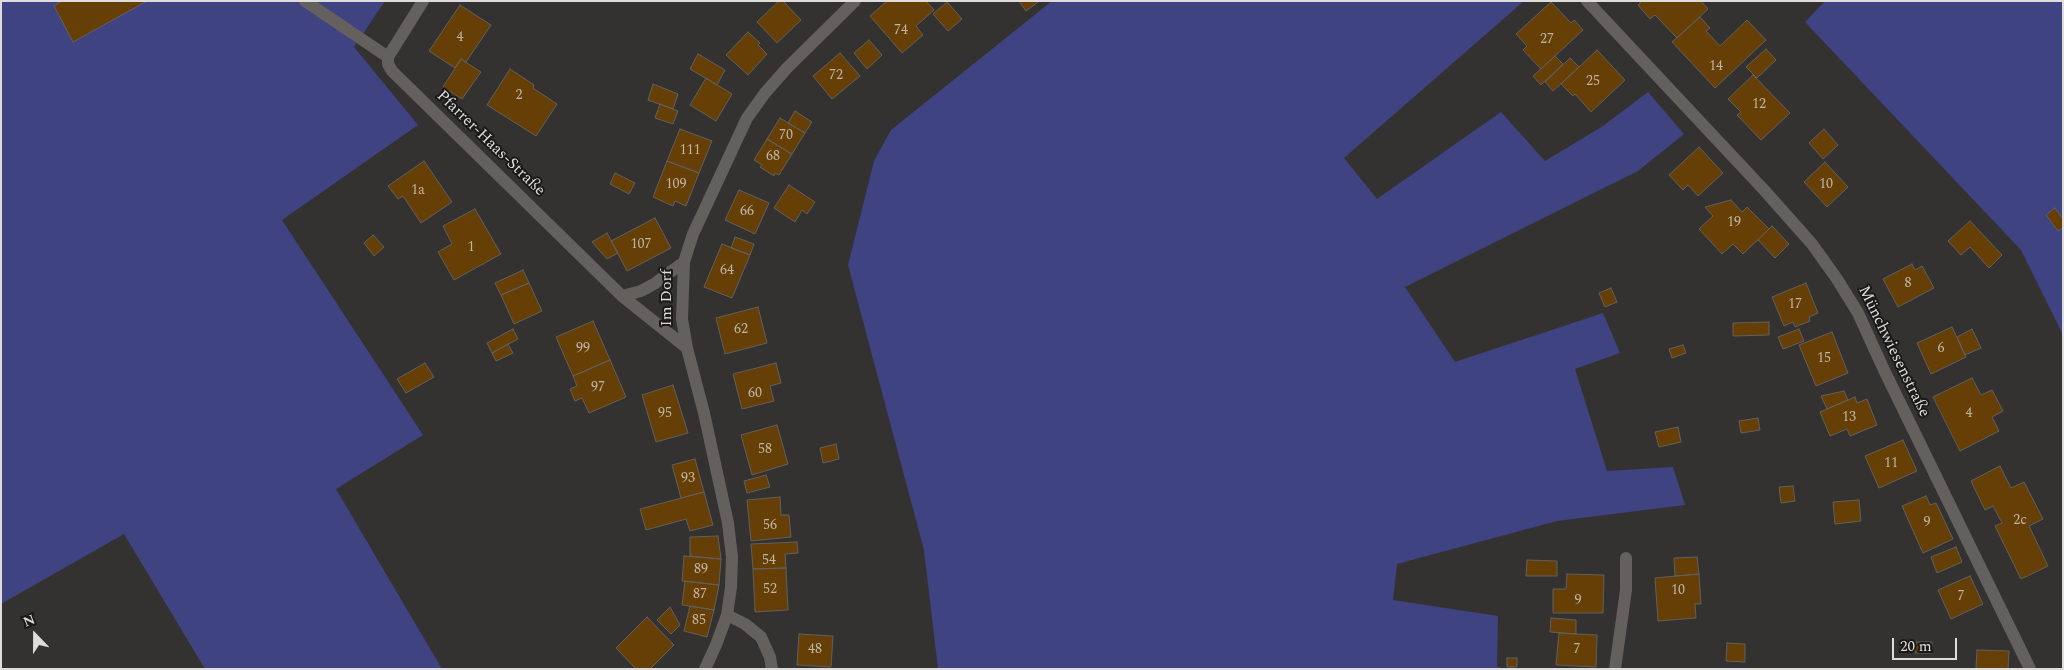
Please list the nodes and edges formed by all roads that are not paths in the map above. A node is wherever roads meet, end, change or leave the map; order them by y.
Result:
1 (305, 1) edge
2 (423, 1) edge
3 (855, 1) edge
4 (1587, 1) edge
5 (388, 57) junction
6 (684, 262) junction
7 (622, 296) junction
8 (687, 348) junction
9 (1626, 558) dead end
10 (727, 615) junction
11 (705, 669) edge
12 (772, 669) edge
13 (1615, 669) edge
14 (2030, 669) edge

1 - 5 street
2 - 5 street
3 - 6 street, Im Dorf
4 - 14 street, Münchwiesenstraße
5 - 7 street, Pfarrer-Haas-Straße
6 - 7 street
6 - 8 street, Im Dorf
7 - 8 street, Pfarrer-Haas-Straße
8 - 10 street, Im Dorf
9 - 13 street
10 - 11 street, Im Dorf
10 - 12 street

